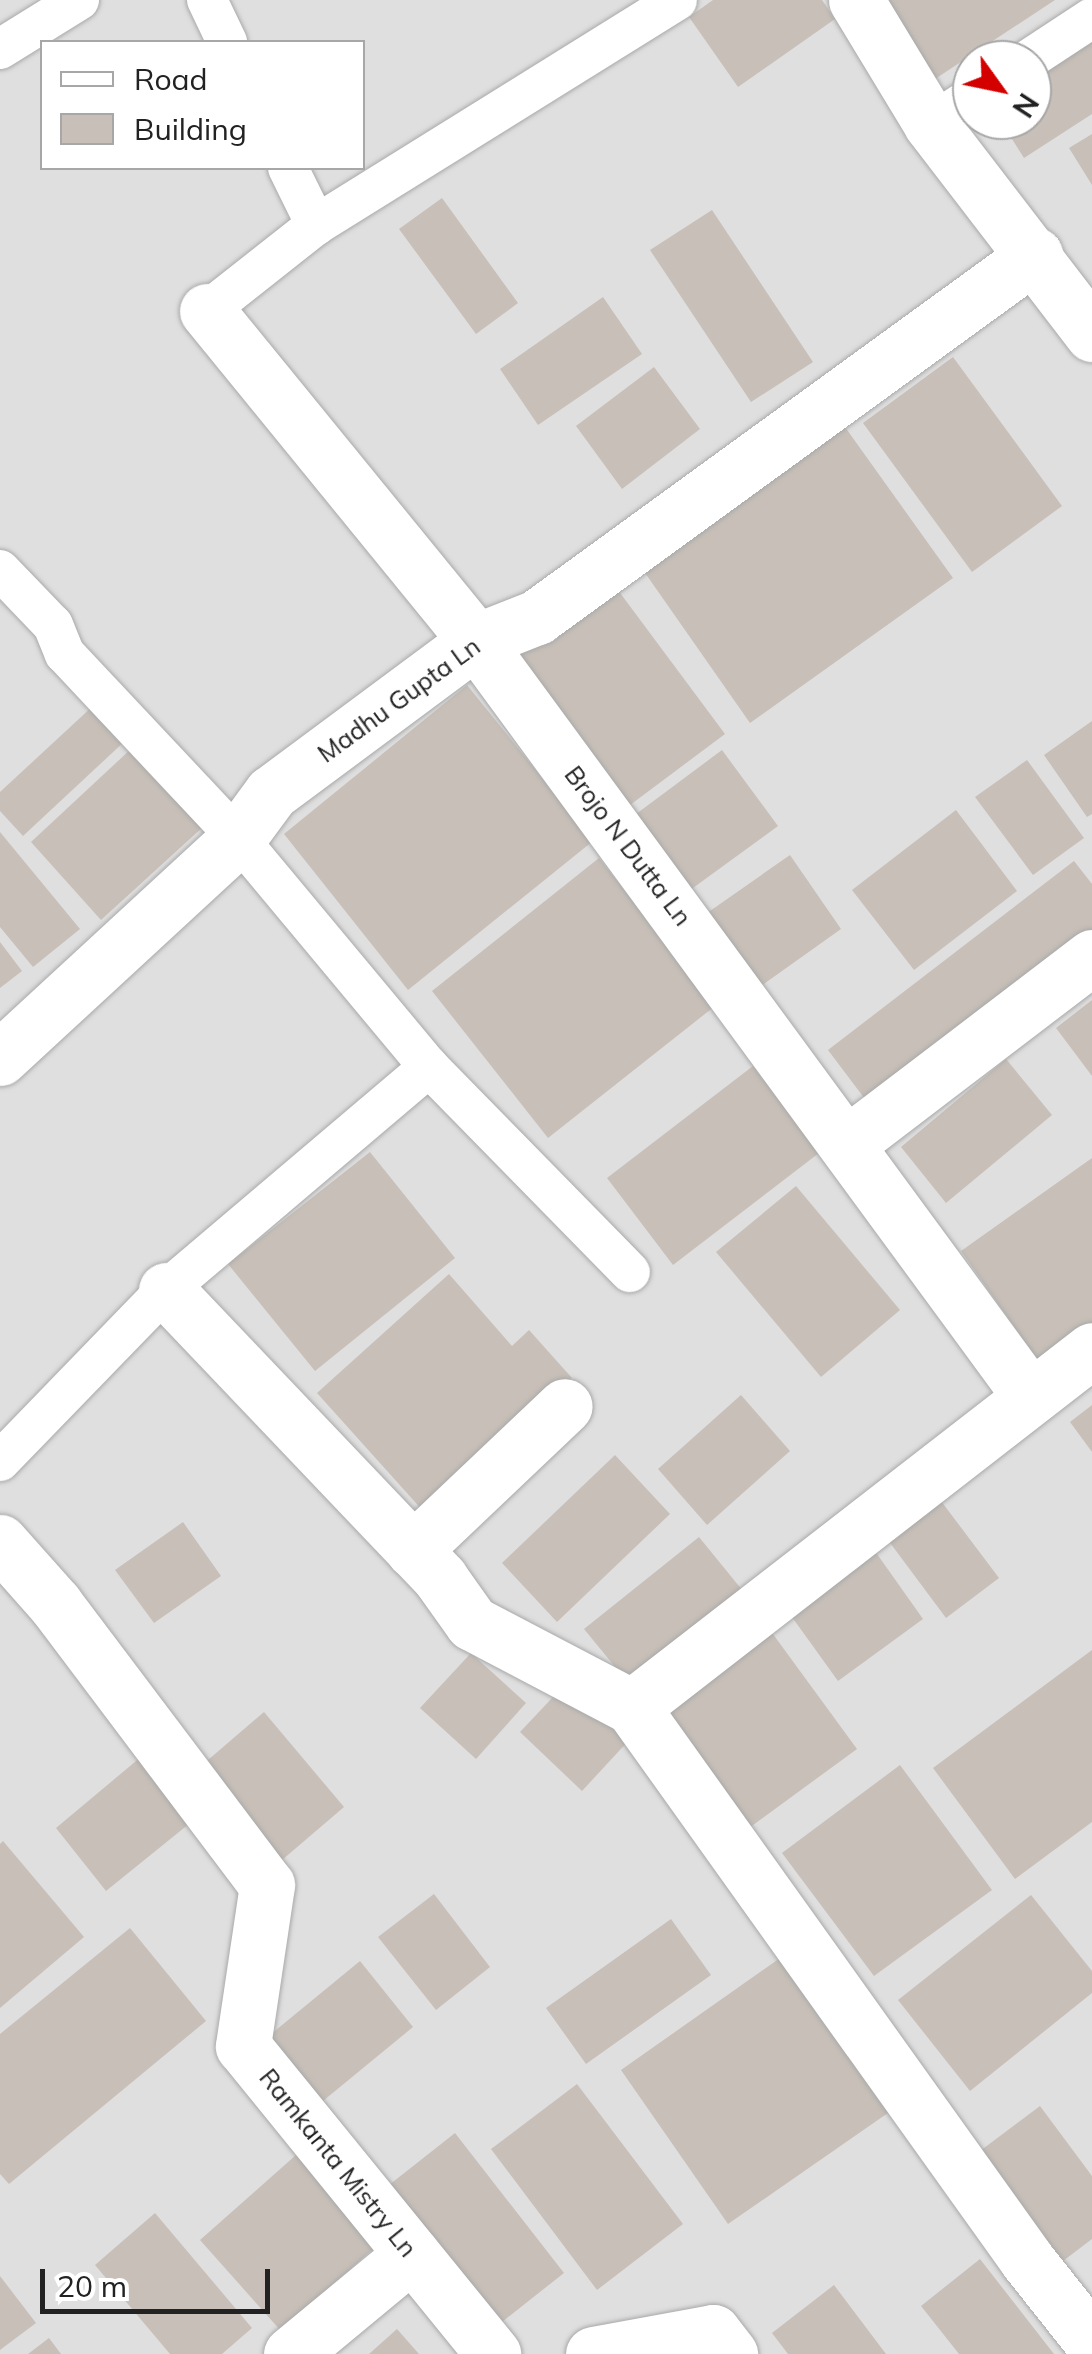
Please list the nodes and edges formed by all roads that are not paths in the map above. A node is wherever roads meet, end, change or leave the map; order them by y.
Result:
1 (79, 0) edge
2 (207, 0) edge
3 (678, 0) edge
4 (856, 0) edge
5 (1092, 18) edge
6 (227, 40) edge
7 (1052, 44) edge
8 (0, 49) edge
9 (951, 110) edge
10 (289, 170) edge
11 (316, 225) junction
12 (1034, 255) junction
13 (207, 311) joint
14 (1092, 334) edge
15 (0, 570) edge
16 (476, 641) junction
17 (238, 838) junction
18 (1092, 956) edge
19 (0, 1058) edge
20 (430, 1067) junction
21 (848, 1144) junction
22 (630, 1272) dead end
23 (166, 1290) junction
24 (1092, 1350) edge
25 (1030, 1396) junction
26 (565, 1406) dead end
27 (0, 1461) edge
28 (0, 1542) edge
29 (414, 1550) junction
30 (632, 1707) junction
31 (412, 2254) junction
32 (1092, 2342) edge
33 (290, 2354) edge
34 (493, 2354) edge
35 (593, 2354) edge
36 (730, 2354) edge

1 - 8 lane
2 - 6 lane
3 - 11 lane
4 - 9 street
5 - 7 lane
9 - 12 street
10 - 11 lane
11 - 13 lane
12 - 14 street
12 - 16 street, Madhu Gupta Ln
13 - 16 street, Brojo N Dutta Ln
15 - 17 lane
16 - 17 street, Madhu Gupta Ln
16 - 21 street, Brojo N Dutta Ln
17 - 19 street, Madhu Gupta Ln
17 - 20 lane
18 - 21 street
20 - 22 lane
20 - 23 lane
21 - 25 street, Brojo N Dutta Ln
23 - 27 lane
23 - 29 street
24 - 25 street
25 - 30 street
26 - 29 street
28 - 31 street, Ramkanta Mistry Ln
29 - 30 street
30 - 32 street
31 - 33 street
31 - 34 street, Ramkanta Mistry Ln
35 - 36 street

